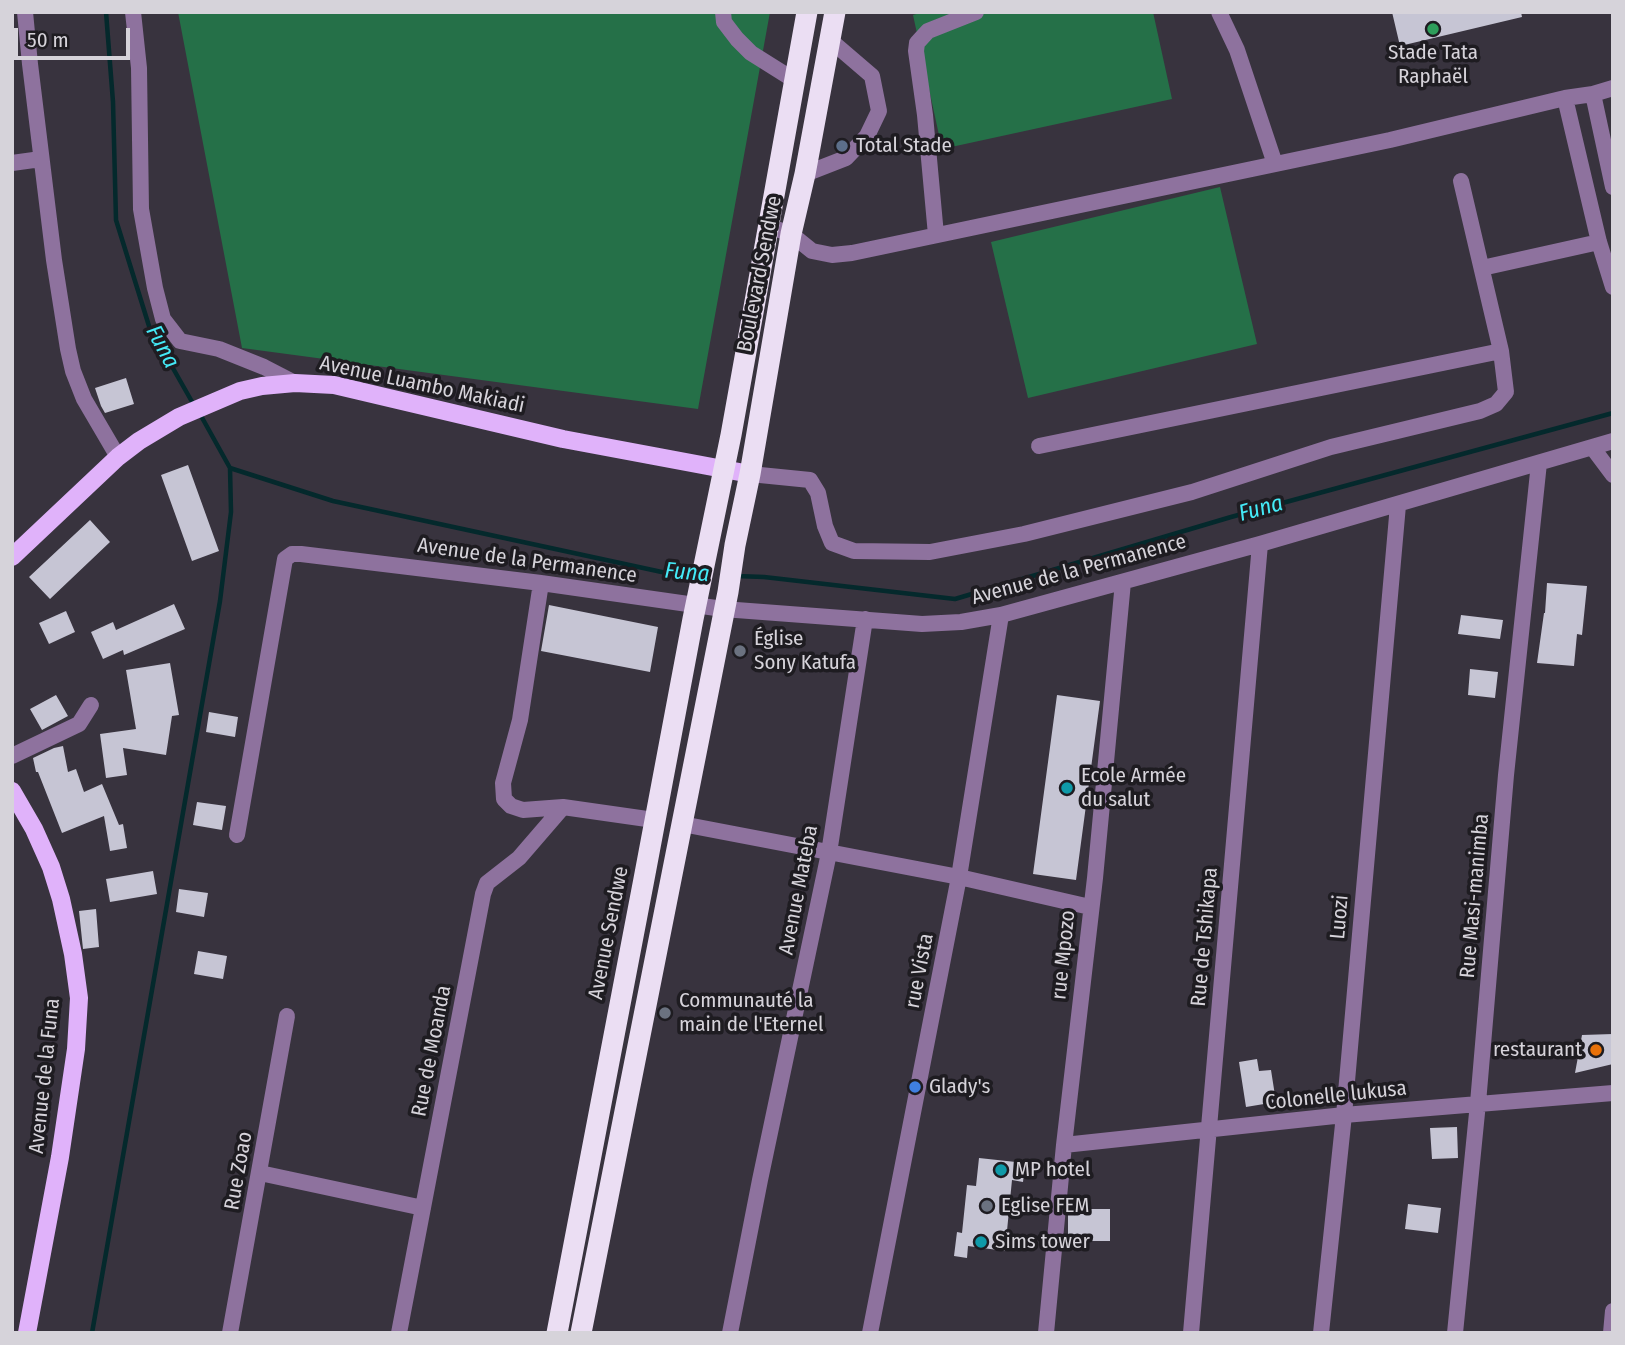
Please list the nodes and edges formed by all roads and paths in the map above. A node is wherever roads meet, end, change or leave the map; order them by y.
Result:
1 (25, 12) edge
2 (133, 12) edge
3 (723, 12) edge
4 (807, 12) edge
5 (835, 12) edge
6 (976, 12) edge
7 (1219, 12) edge
8 (830, 40) junction
9 (12, 64) edge
10 (30, 64) junction
11 (794, 80) junction
12 (1613, 88) edge
13 (1593, 94) junction
14 (1564, 98) junction
15 (41, 159) junction
16 (12, 163) edge
17 (1275, 164) junction
18 (805, 174) junction
19 (1461, 181) dead end
20 (1613, 187) edge
21 (768, 226) junction
22 (791, 234) junction
23 (936, 235) junction
24 (1599, 243) junction
25 (1482, 268) junction
26 (1613, 288) edge
27 (1501, 351) junction
28 (295, 383) junction
29 (1613, 441) edge
30 (1040, 446) dead end
31 (1592, 447) junction
32 (118, 457) junction
33 (1539, 463) junction
34 (724, 468) junction
35 (750, 474) junction
36 (1613, 475) edge
37 (1398, 505) junction
38 (709, 543) joint
39 (1260, 544) junction
40 (15, 548) edge
41 (1123, 582) junction
42 (541, 583) junction
43 (698, 595) junction
44 (725, 600) junction
45 (1001, 615) junction
46 (865, 619) junction
47 (91, 705) dead end
48 (12, 756) edge
49 (12, 791) edge
50 (563, 807) junction
51 (654, 820) junction
52 (682, 824) junction
53 (237, 835) dead end
54 (829, 853) junction
55 (959, 877) junction
56 (1090, 908) junction
57 (287, 1016) dead end
58 (1613, 1093) edge
59 (1478, 1103) junction
60 (1344, 1115) junction
61 (1209, 1130) junction
62 (1064, 1145) junction
63 (260, 1173) junction
64 (423, 1209) junction
65 (1613, 1311) edge
66 (27, 1333) edge
67 (230, 1333) edge
68 (399, 1333) edge
69 (556, 1333) edge
70 (581, 1333) edge
71 (730, 1333) edge
72 (870, 1333) edge
73 (1046, 1333) edge
74 (1191, 1333) edge
75 (1321, 1333) edge
76 (1455, 1333) edge
77 (1611, 1333) edge

1 - 10 street
2 - 28 street
3 - 11 street
4 - 11 highway, Boulevard Sendwe
5 - 8 highway, Boulevard Sendwe
6 - 23 street
7 - 17 street
8 - 18 highway, Boulevard Sendwe
8 - 18 street
9 - 10 street
10 - 15 street
11 - 21 highway, Boulevard Sendwe
12 - 13 street
13 - 14 street
13 - 20 street
14 - 17 street
14 - 24 street
15 - 16 street
15 - 32 street
17 - 23 street
18 - 22 highway, Boulevard Sendwe
19 - 25 street
21 - 22 street
21 - 34 highway, Boulevard Sendwe
22 - 23 street
22 - 35 highway, Boulevard Sendwe
24 - 25 street
24 - 26 street
25 - 27 street
27 - 30 street
27 - 35 street
28 - 32 main road, Avenue Luambo Makiadi
28 - 34 main road, Avenue Luambo Makiadi
29 - 31 street, Avenue de la Permanence
31 - 33 street, Avenue de la Permanence
31 - 36 street
32 - 40 main road, Avenue Luambo Makiadi
33 - 37 street, Avenue de la Permanence
33 - 59 street, Rue Masi-manimba
34 - 35 main road, Avenue Luambo Makiadi
34 - 38 highway, Boulevard Sendwe
35 - 44 highway, Boulevard Sendwe
37 - 39 street, Avenue de la Permanence
37 - 60 street, Luozi
38 - 43 highway, Avenue Sendwe
39 - 41 street, Avenue de la Permanence
39 - 61 street, Rue de Tshikapa
41 - 45 street, Avenue de la Permanence
41 - 56 street, rue Mpozo
42 - 43 street, Avenue de la Permanence
42 - 50 street
42 - 53 street, Avenue de la Permanence
43 - 44 street, Avenue de la Permanence
43 - 51 highway, Avenue Sendwe
44 - 46 street, Avenue de la Permanence
44 - 52 highway
45 - 46 street, Avenue de la Permanence
45 - 55 street, rue Vista
46 - 54 street, Avenue Mateba
47 - 48 street
49 - 66 main road, Avenue de la Funa
50 - 51 street
50 - 64 street, Rue de Moanda
51 - 69 highway, Avenue Sendwe
52 - 54 street
52 - 70 highway
54 - 55 street
54 - 71 street, Avenue Mateba
55 - 56 street
55 - 72 street, rue Vista
56 - 62 street, rue Mpozo
57 - 63 street, Rue Zoao
58 - 59 street, Colonelle lukusa
59 - 60 street, Colonelle lukusa
59 - 76 street, Rue Masi-manimba
60 - 61 street, Colonelle lukusa
60 - 75 street, Luozi
61 - 62 street, Colonelle lukusa
61 - 74 street, Rue de Tshikapa
62 - 73 street, rue Mpozo
63 - 64 street
63 - 67 street, Rue Zoao
64 - 68 street, Rue de Moanda
65 - 77 street

